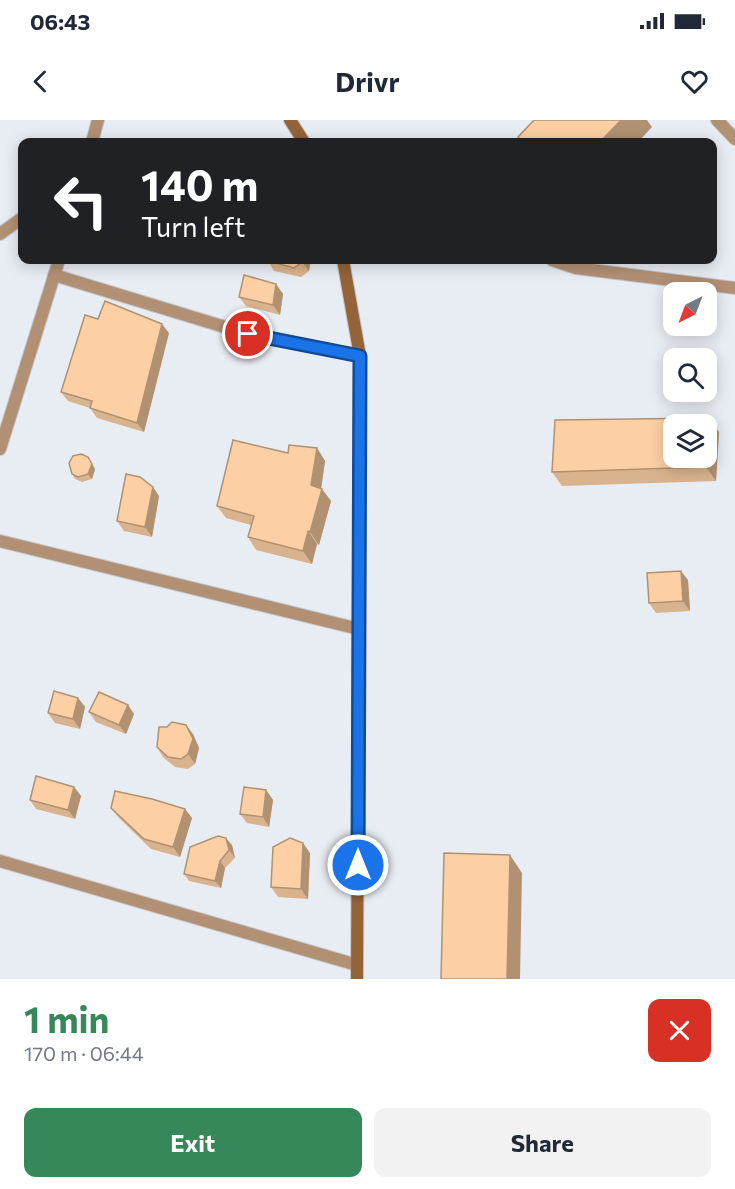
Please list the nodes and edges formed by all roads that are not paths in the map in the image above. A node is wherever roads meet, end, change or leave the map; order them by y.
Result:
1 (98, 120) edge
2 (290, 120) edge
3 (717, 120) edge
4 (93, 138) edge
5 (301, 138) edge
6 (735, 139) edge
7 (18, 221) edge
8 (0, 234) edge
9 (58, 264) edge
10 (344, 264) edge
11 (564, 264) edge
12 (54, 275) junction
13 (735, 288) edge
14 (360, 356) junction
15 (0, 449) edge
16 (0, 541) edge
17 (359, 628) junction
18 (0, 861) edge
19 (357, 965) junction
20 (357, 979) edge

1 - 4 street
2 - 5 street
3 - 6 street
7 - 8 street
9 - 12 street
10 - 14 street
11 - 13 street
12 - 14 street
12 - 15 street
14 - 17 street
16 - 17 street
17 - 19 street
18 - 19 street
19 - 20 street

